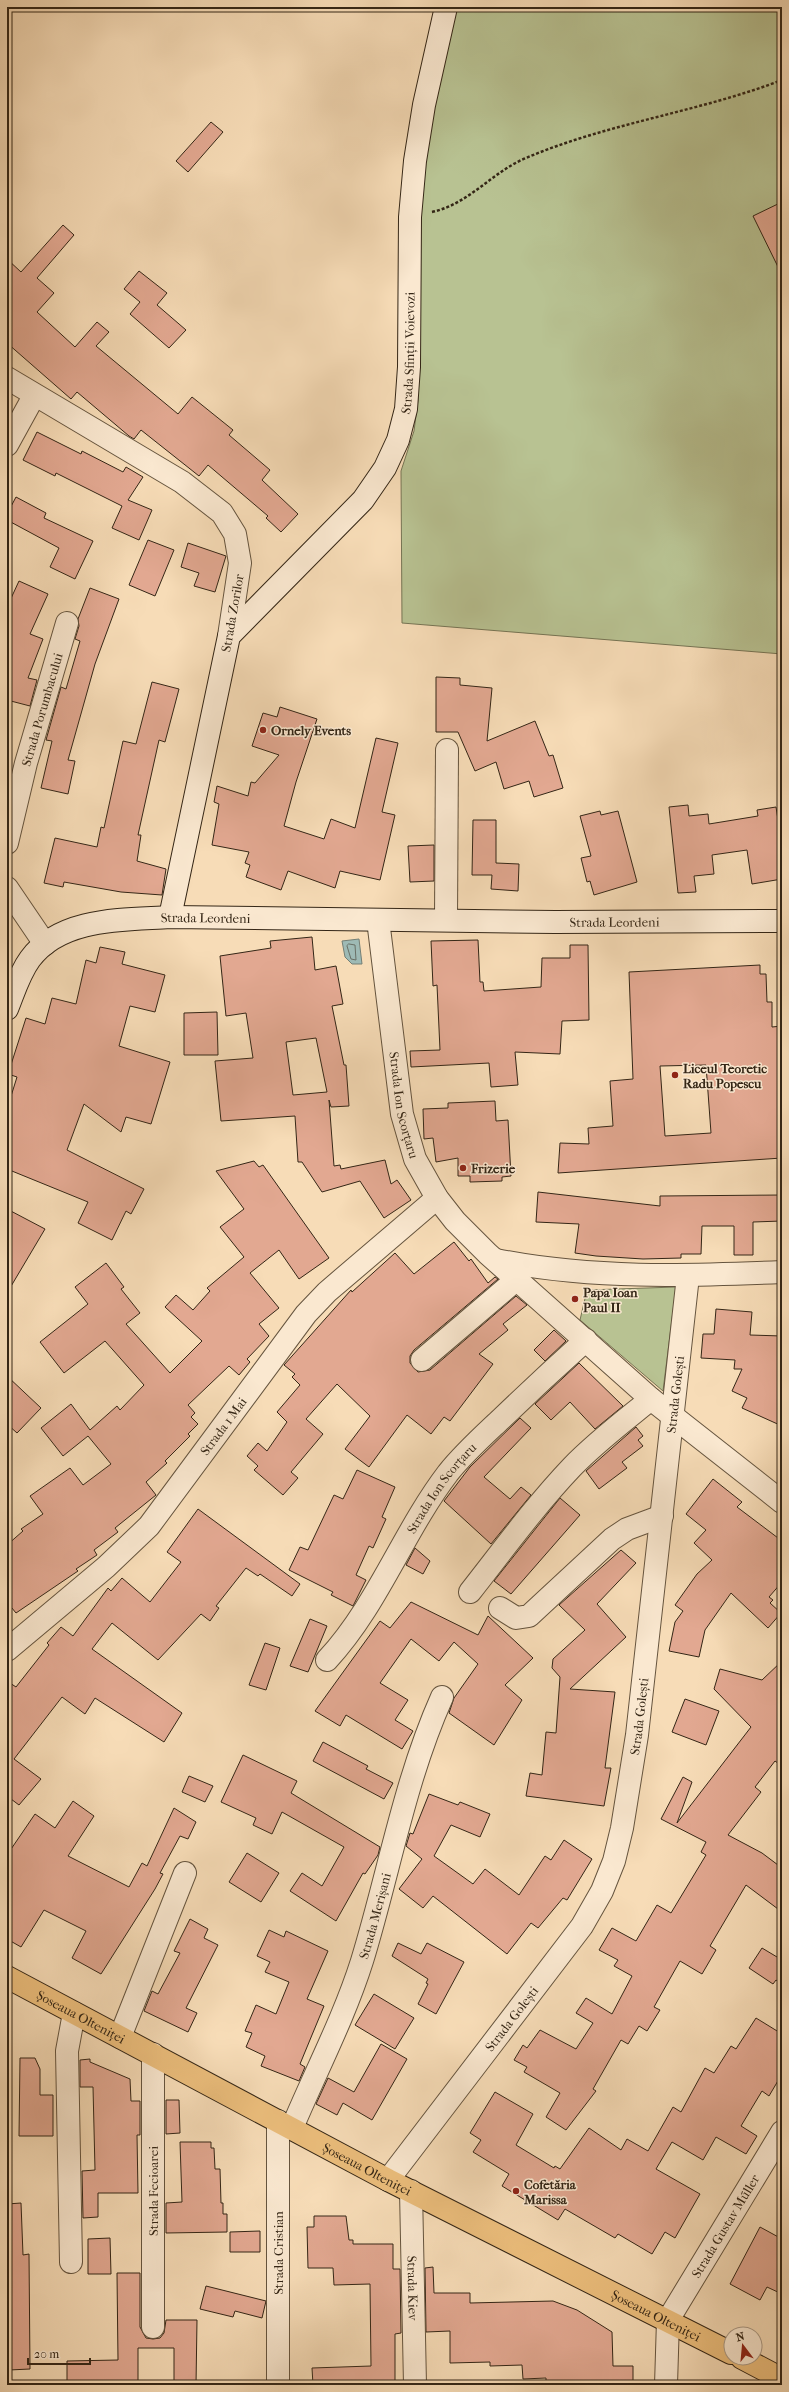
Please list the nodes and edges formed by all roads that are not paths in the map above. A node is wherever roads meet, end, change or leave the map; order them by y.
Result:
1 (446, 7) edge
2 (7, 378) edge
3 (34, 396) junction
4 (7, 445) edge
5 (67, 623) dead end
6 (229, 636) junction
7 (447, 750) dead end
8 (7, 843) edge
9 (7, 888) edge
10 (170, 917) junction
11 (378, 920) junction
12 (446, 920) junction
13 (782, 921) edge
14 (45, 944) junction
15 (7, 1009) edge
16 (437, 1198) junction
17 (495, 1260) junction
18 (782, 1272) edge
19 (688, 1276) junction
20 (517, 1279) junction
21 (586, 1340) junction
22 (422, 1360) dead end
23 (651, 1399) junction
24 (673, 1418) junction
25 (782, 1502) edge
26 (662, 1516) junction
27 (470, 1592) dead end
28 (500, 1608) dead end
29 (7, 1650) edge
30 (327, 1660) dead end
31 (442, 1697) dead end
32 (185, 1873) dead end
33 (7, 1977) edge
34 (74, 2013) junction
35 (120, 2037) junction
36 (153, 2054) junction
37 (285, 2124) junction
38 (782, 2132) edge
39 (388, 2180) junction
40 (411, 2191) junction
41 (71, 2262) dead end
42 (668, 2320) junction
43 (153, 2327) dead end
44 (723, 2348) edge
45 (757, 2366) edge
46 (782, 2379) edge
47 (278, 2385) edge
48 (415, 2385) edge
49 (666, 2385) edge

1 - 6 street, Strada Sfinții Voievozi
2 - 3 street, Strada Zorilor
3 - 4 street
3 - 6 street, Strada Zorilor
5 - 8 street, Strada Porumbacului
6 - 10 street, Strada Zorilor
7 - 12 street
9 - 14 street
10 - 11 street, Strada Leordeni
10 - 14 street, Strada Leordeni
11 - 12 street, Strada Leordeni
11 - 16 street, Strada Ion Scorțaru
12 - 13 street, Strada Leordeni
14 - 15 street, Strada Leordeni
16 - 17 street, Strada Ion Scorțaru
16 - 29 street, Strada 1 Mai
17 - 19 street
17 - 20 street, Strada Ion Scorțaru
18 - 19 street
19 - 24 street, Strada Golești
20 - 21 street, Strada Ion Scorțaru
20 - 22 street
21 - 23 street, Strada Ion Scorțaru
21 - 30 street, Strada Ion Scorțaru
23 - 24 street, Strada Ion Scorțaru
23 - 27 street
24 - 25 street, Strada Ion Scorțaru
24 - 26 street, Strada Golești
26 - 28 street
26 - 39 street, Strada Golești
31 - 37 street, Strada Merișani
32 - 35 street
33 - 34 main road, Șoseaua Olteniței
34 - 35 main road, Șoseaua Olteniței
34 - 41 street
35 - 36 main road, Șoseaua Olteniței
36 - 37 main road, Șoseaua Olteniței
36 - 43 street, Strada Fecioarei
37 - 39 main road, Șoseaua Olteniței
37 - 47 street, Strada Cristian
38 - 42 street, Strada Gustav Műller
39 - 40 main road, Șoseaua Olteniței
40 - 42 main road, Șoseaua Olteniței
40 - 48 street, Strada Kiev
42 - 44 main road, Șoseaua Olteniței
42 - 49 street
45 - 46 main road

